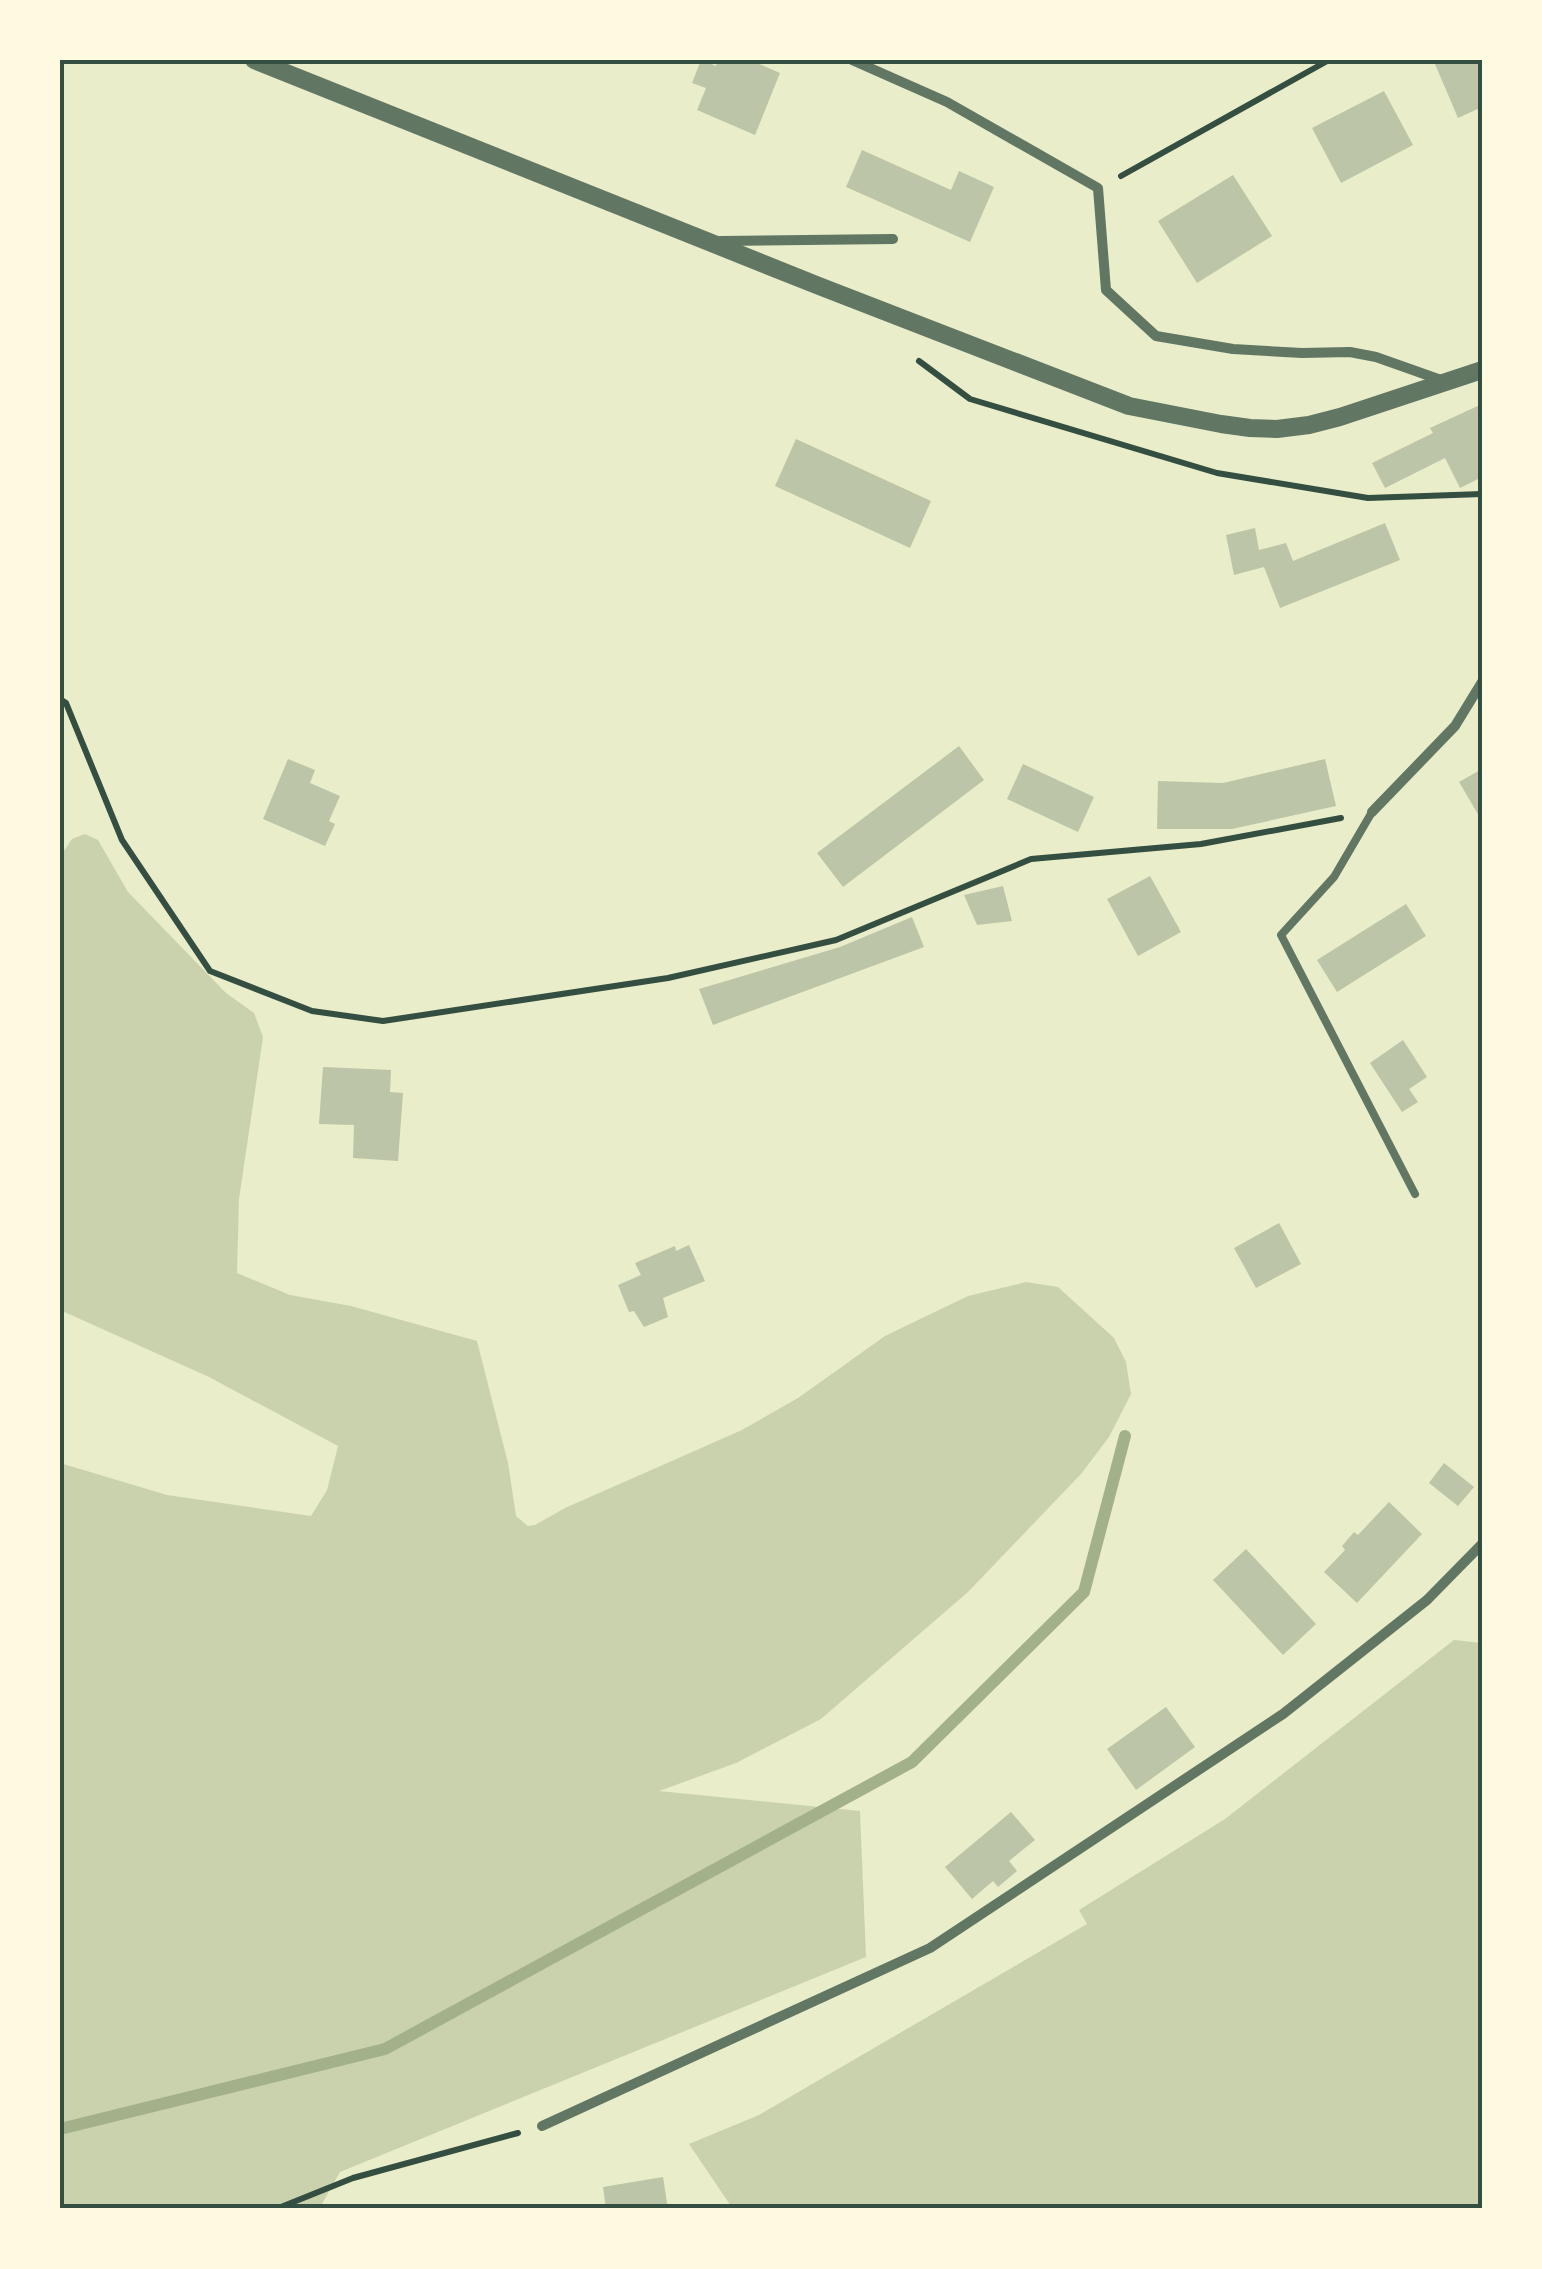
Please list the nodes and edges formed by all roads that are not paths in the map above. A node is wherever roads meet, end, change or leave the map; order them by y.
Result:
1 (254, 60) edge
2 (852, 60) edge
3 (893, 239) dead end
4 (709, 242) junction
5 (1482, 370) edge
6 (1448, 382) junction
7 (1482, 682) edge
8 (1372, 812) joint
9 (1414, 1194) dead end
10 (1482, 1544) edge
11 (542, 2126) road end

1 - 4 street
2 - 6 street
3 - 4 street
4 - 6 street
5 - 6 street
7 - 8 street
8 - 9 lane
10 - 11 street

